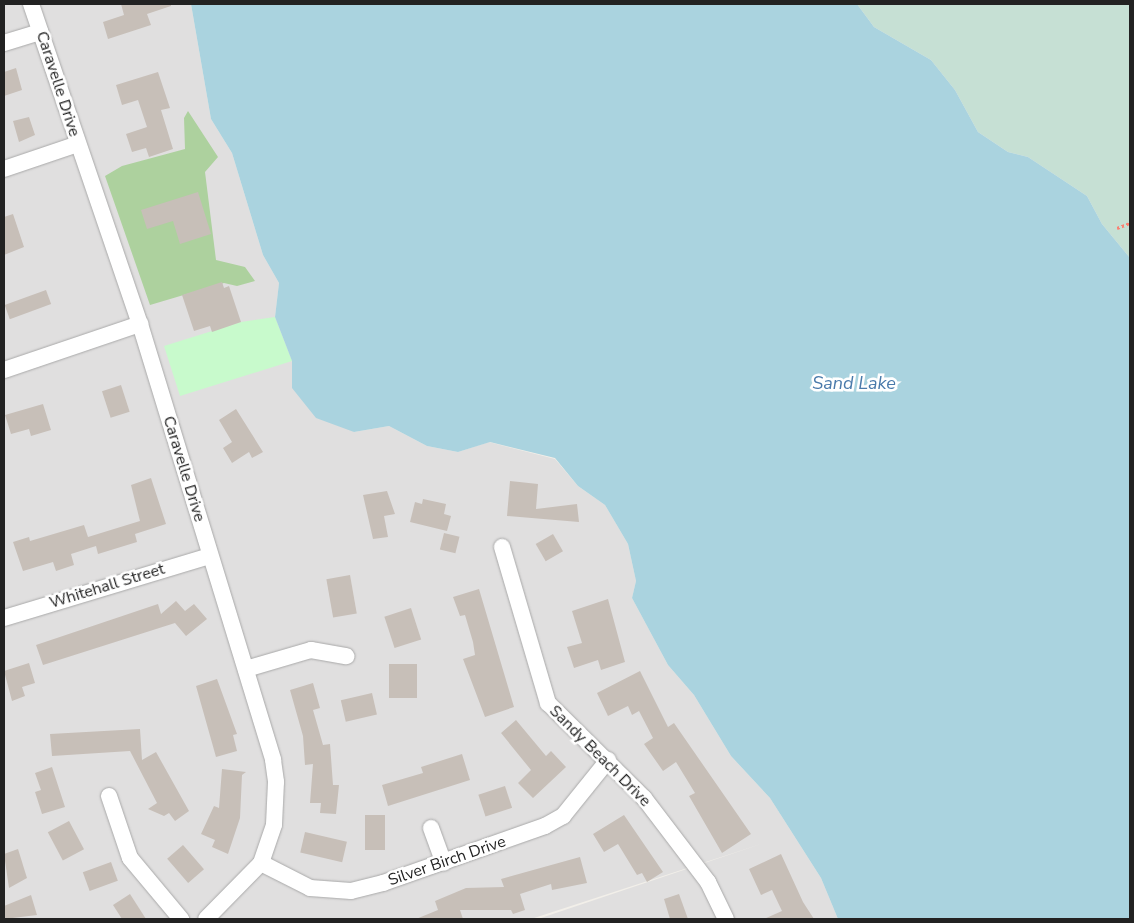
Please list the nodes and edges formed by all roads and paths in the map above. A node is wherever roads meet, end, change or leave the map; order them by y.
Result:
1 (31, 4) edge
2 (40, 32) junction
3 (4, 42) edge
4 (78, 144) junction
5 (4, 169) edge
6 (1130, 223) edge
7 (1117, 228) dead end
8 (140, 324) junction
9 (4, 370) edge
10 (502, 547) dead end
11 (210, 556) junction
12 (4, 618) edge
13 (346, 656) dead end
14 (246, 669) junction
15 (608, 760) junction
16 (109, 796) dead end
17 (431, 828) dead end
18 (261, 863) junction
19 (444, 863) junction
20 (181, 919) edge
21 (206, 919) edge
22 (726, 919) edge

1 - 2 street, Caravelle Drive
2 - 3 street
2 - 4 street, Caravelle Drive
4 - 5 street
4 - 8 street, Caravelle Drive
6 - 7 path
8 - 9 street
8 - 11 street, Caravelle Drive
10 - 15 street, Sandy Beach Drive
11 - 12 street, Whitehall Street
11 - 14 street, Caravelle Drive
13 - 14 street
14 - 18 street, Caravelle Drive
15 - 19 street, Silver Birch Drive
15 - 22 street, Sandy Beach Drive
16 - 20 street
17 - 19 street
18 - 19 street, Silver Birch Drive
18 - 21 street, Caravelle Drive

